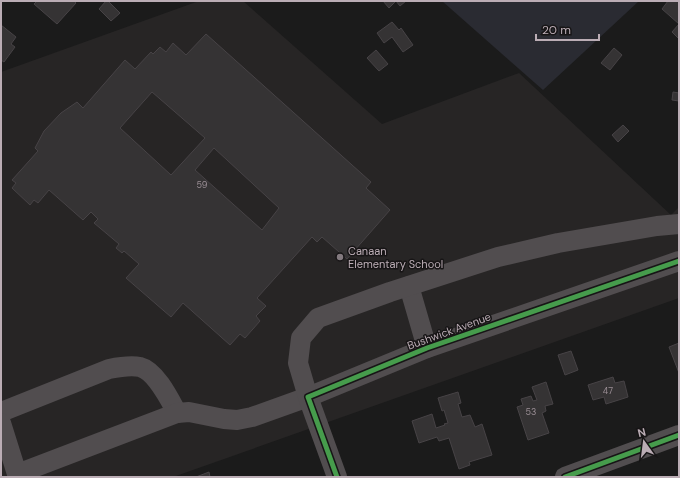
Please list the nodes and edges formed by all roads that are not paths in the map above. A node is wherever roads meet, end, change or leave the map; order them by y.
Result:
1 (679, 224) edge
2 (679, 261) edge
3 (409, 286) junction
4 (427, 348) junction
5 (308, 397) junction
6 (1, 412) edge
7 (177, 413) junction
8 (1, 423) edge
9 (679, 435) edge
10 (591, 473) edge
11 (337, 477) edge
12 (565, 477) edge

1 - 3 street
2 - 4 street, Bushwick Avenue
3 - 4 street
3 - 5 street
4 - 5 street, Bushwick Avenue
5 - 7 street, Bushwick Avenue
5 - 11 street
6 - 7 street
7 - 8 street
9 - 10 street
10 - 12 street

